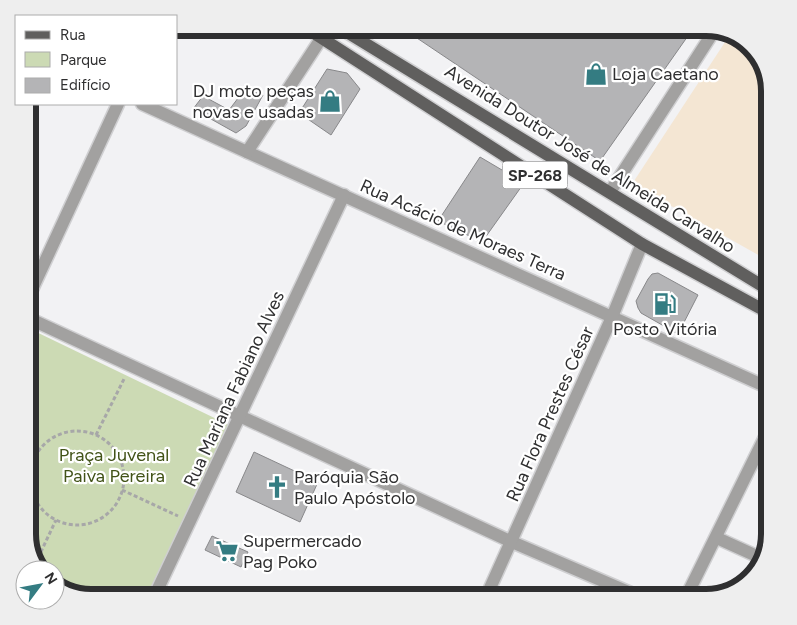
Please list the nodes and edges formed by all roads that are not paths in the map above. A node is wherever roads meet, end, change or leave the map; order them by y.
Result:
1 (322, 36) edge
2 (331, 36) edge
3 (353, 36) edge
4 (710, 36) edge
5 (118, 105) edge
6 (144, 105) edge
7 (248, 152) junction
8 (610, 192) junction
9 (344, 195) junction
10 (642, 244) junction
11 (36, 281) edge
12 (761, 284) edge
13 (761, 308) edge
14 (612, 317) junction
15 (36, 322) edge
16 (761, 384) edge
17 (240, 418) junction
18 (761, 448) edge
19 (717, 538) junction
20 (512, 542) junction
21 (756, 556) edge
22 (158, 589) edge
23 (490, 589) edge
24 (619, 589) edge
25 (691, 589) edge

1 - 7 street
2 - 10 main road, SP-268
3 - 8 main road, Avenida Doutor José de Almeida Carvalho / SP-268
4 - 8 street
5 - 11 street
6 - 7 street, Rua Acácio de Moraes Terra
7 - 9 street, Rua Acácio de Moraes Terra
8 - 12 main road, Avenida Doutor José de Almeida Carvalho / SP-268
9 - 14 street, Rua Acácio de Moraes Terra
9 - 17 street, Rua Mariana Fabiano Alves
10 - 13 main road, SP-268
10 - 14 street, Rua Flora Prestes César
14 - 16 street, Rua Acácio de Moraes Terra
14 - 20 street, Rua Flora Prestes César
15 - 17 street
17 - 20 street
17 - 22 street, Rua Mariana Fabiano Alves
18 - 19 street
19 - 21 street
19 - 25 street
20 - 23 street, Rua Flora Prestes César
20 - 24 street

